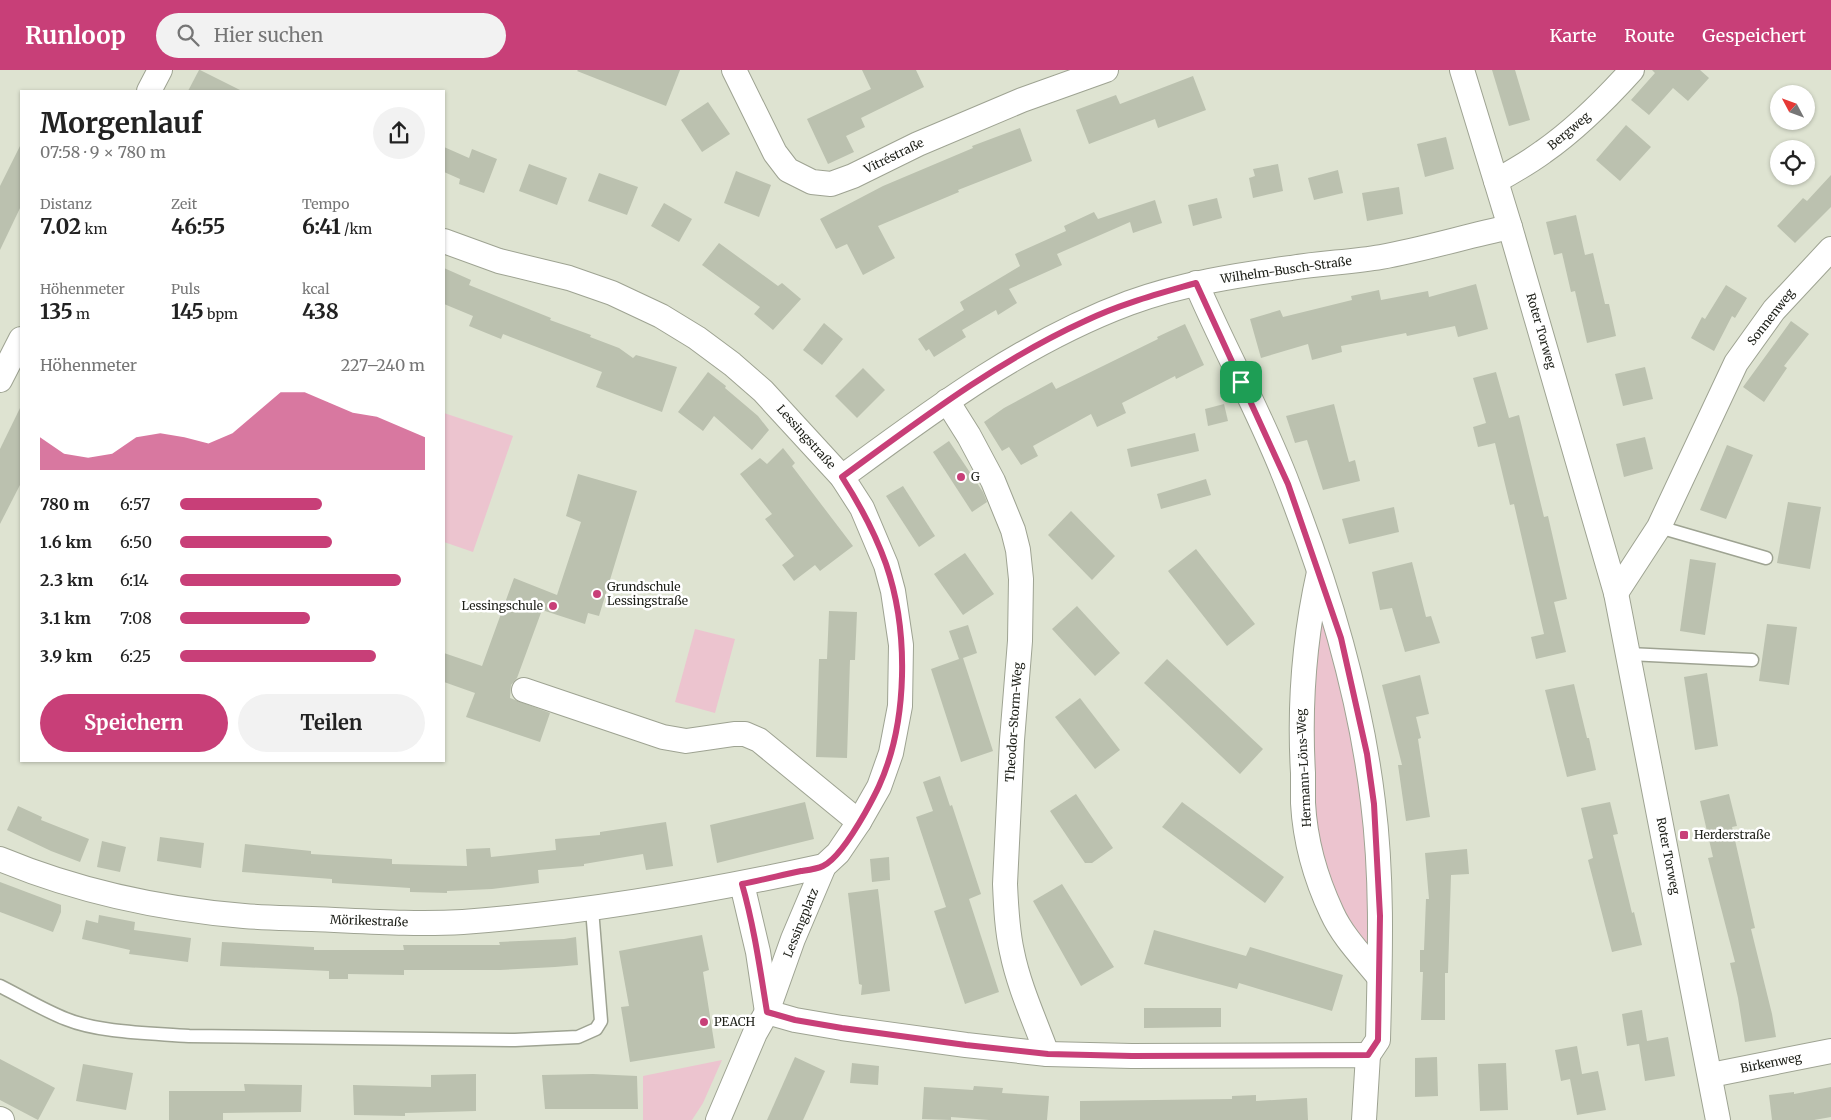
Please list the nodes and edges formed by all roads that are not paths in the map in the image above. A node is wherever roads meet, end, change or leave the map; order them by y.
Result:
1 (160, 70) edge
2 (734, 70) edge
3 (1106, 70) edge
4 (1462, 70) edge
5 (1632, 70) edge
6 (150, 90) edge
7 (1496, 181) junction
8 (1510, 227) junction
9 (445, 241) edge
10 (1831, 249) edge
11 (1196, 283) junction
12 (12, 345) edge
13 (0, 380) edge
14 (947, 401) junction
15 (842, 477) junction
16 (1660, 527) junction
17 (1766, 558) dead end
18 (1319, 571) junction
19 (1616, 593) junction
20 (1629, 654) junction
21 (1752, 660) dead end
22 (524, 690) dead end
23 (859, 822) junction
24 (0, 859) edge
25 (824, 866) junction
26 (742, 884) junction
27 (592, 909) junction
28 (1379, 977) junction
29 (0, 986) edge
30 (767, 1012) junction
31 (1831, 1051) edge
32 (1048, 1054) junction
33 (1368, 1055) junction
34 (1711, 1075) junction
35 (718, 1120) edge
36 (1364, 1120) edge
37 (1718, 1120) edge

1 - 6 street
2 - 3 street, Vitréstraße
4 - 7 street, Roter Torweg
5 - 7 street, Bergweg
7 - 8 street, Roter Torweg
8 - 11 street, Wilhelm-Busch-Straße
8 - 19 street, Roter Torweg
9 - 15 street, Lessingstraße
10 - 16 street, Sonnenweg
11 - 14 street, Wilhelm-Busch-Straße
11 - 18 street
12 - 13 street
14 - 15 street, Wilhelm-Busch-Straße
14 - 32 street, Theodor-Storm-Weg
15 - 23 street, Lessingstraße
16 - 17 lane
16 - 19 street
18 - 28 street
18 - 28 street, Hermann-Löns-Weg
19 - 20 street, Roter Torweg
20 - 21 lane
20 - 34 street, Roter Torweg
22 - 23 street
23 - 25 street, Lessingstraße
24 - 27 street, Mörikestraße
25 - 26 street, Lessingplatz
25 - 30 street, Lessingplatz
26 - 27 street, Mörikestraße
26 - 30 street
27 - 29 lane
28 - 33 street
30 - 32 street
30 - 35 street, Lessingplatz
31 - 34 street, Birkenweg
32 - 33 street
33 - 36 street
34 - 37 street, Roter Torweg

